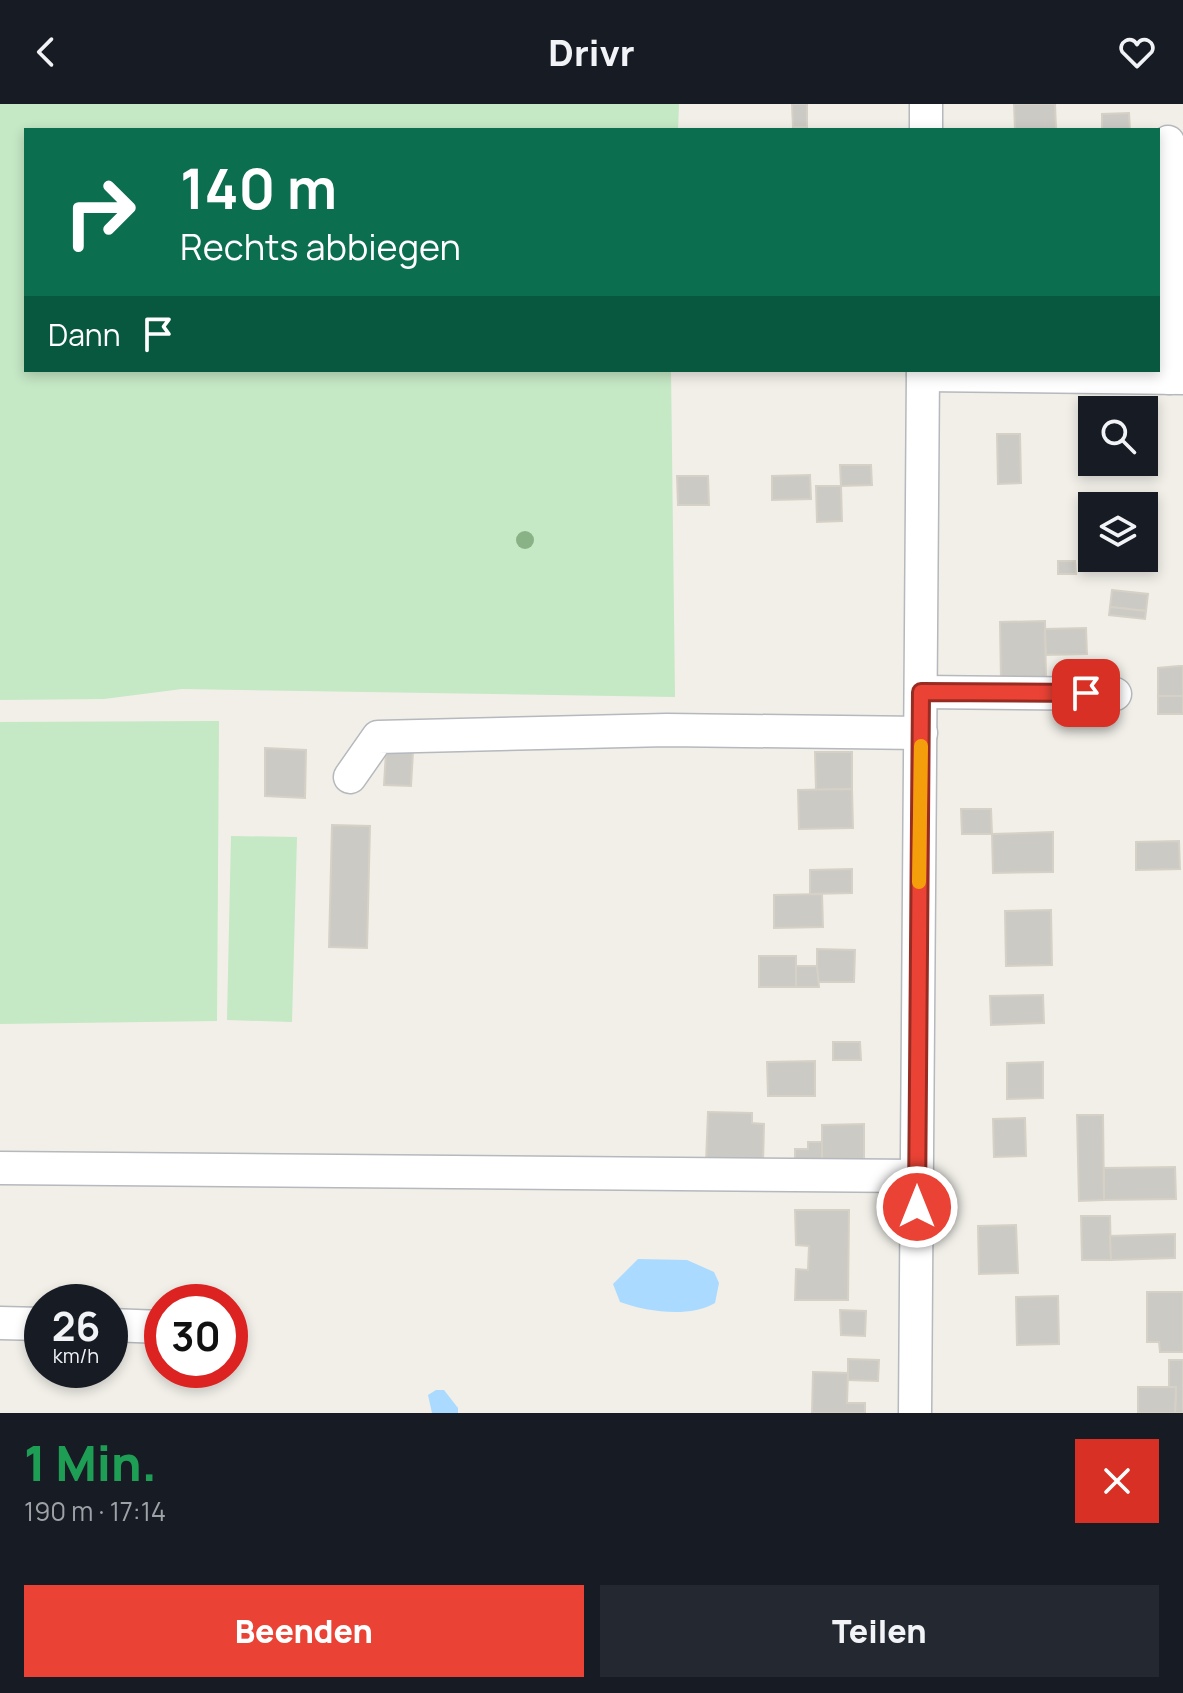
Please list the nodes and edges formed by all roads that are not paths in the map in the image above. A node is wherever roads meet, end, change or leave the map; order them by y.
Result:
1 (926, 104) edge
2 (926, 128) edge
3 (1168, 142) dead end
4 (923, 372) edge
5 (1176, 378) edge
6 (921, 692) junction
7 (1115, 694) dead end
8 (921, 733) junction
9 (350, 777) dead end
10 (0, 1168) edge
11 (918, 1176) junction
12 (0, 1323) edge
13 (24, 1324) edge
14 (915, 1413) edge

1 - 2 street
3 - 5 street
4 - 5 street
4 - 6 street
6 - 7 street
6 - 8 street
8 - 9 street
8 - 11 street
10 - 11 street
11 - 14 street
12 - 13 street

